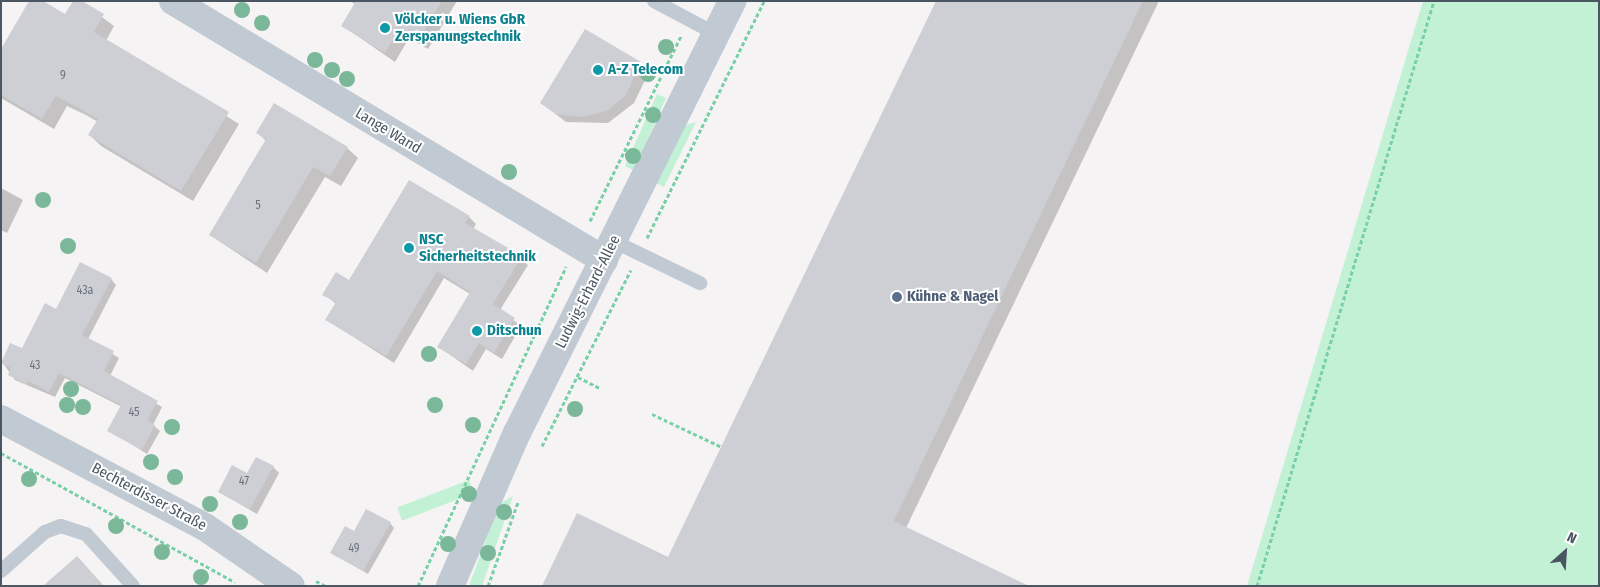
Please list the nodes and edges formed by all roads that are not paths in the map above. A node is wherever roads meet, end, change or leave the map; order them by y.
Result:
1 (173, 1) edge
2 (654, 1) edge
3 (732, 1) edge
4 (716, 34) junction
5 (608, 251) junction
6 (700, 283) dead end
7 (1, 419) edge
8 (1, 570) edge
9 (133, 586) edge
10 (291, 586) edge
11 (450, 586) edge

1 - 5 street, Lange Wand
2 - 4 lane
3 - 4 street, Ludwig-Erhard-Allee
4 - 5 street, Ludwig-Erhard-Allee
5 - 6 lane
5 - 11 street, Ludwig-Erhard-Allee
7 - 10 street, Bechterdisser Straße
8 - 9 lane

